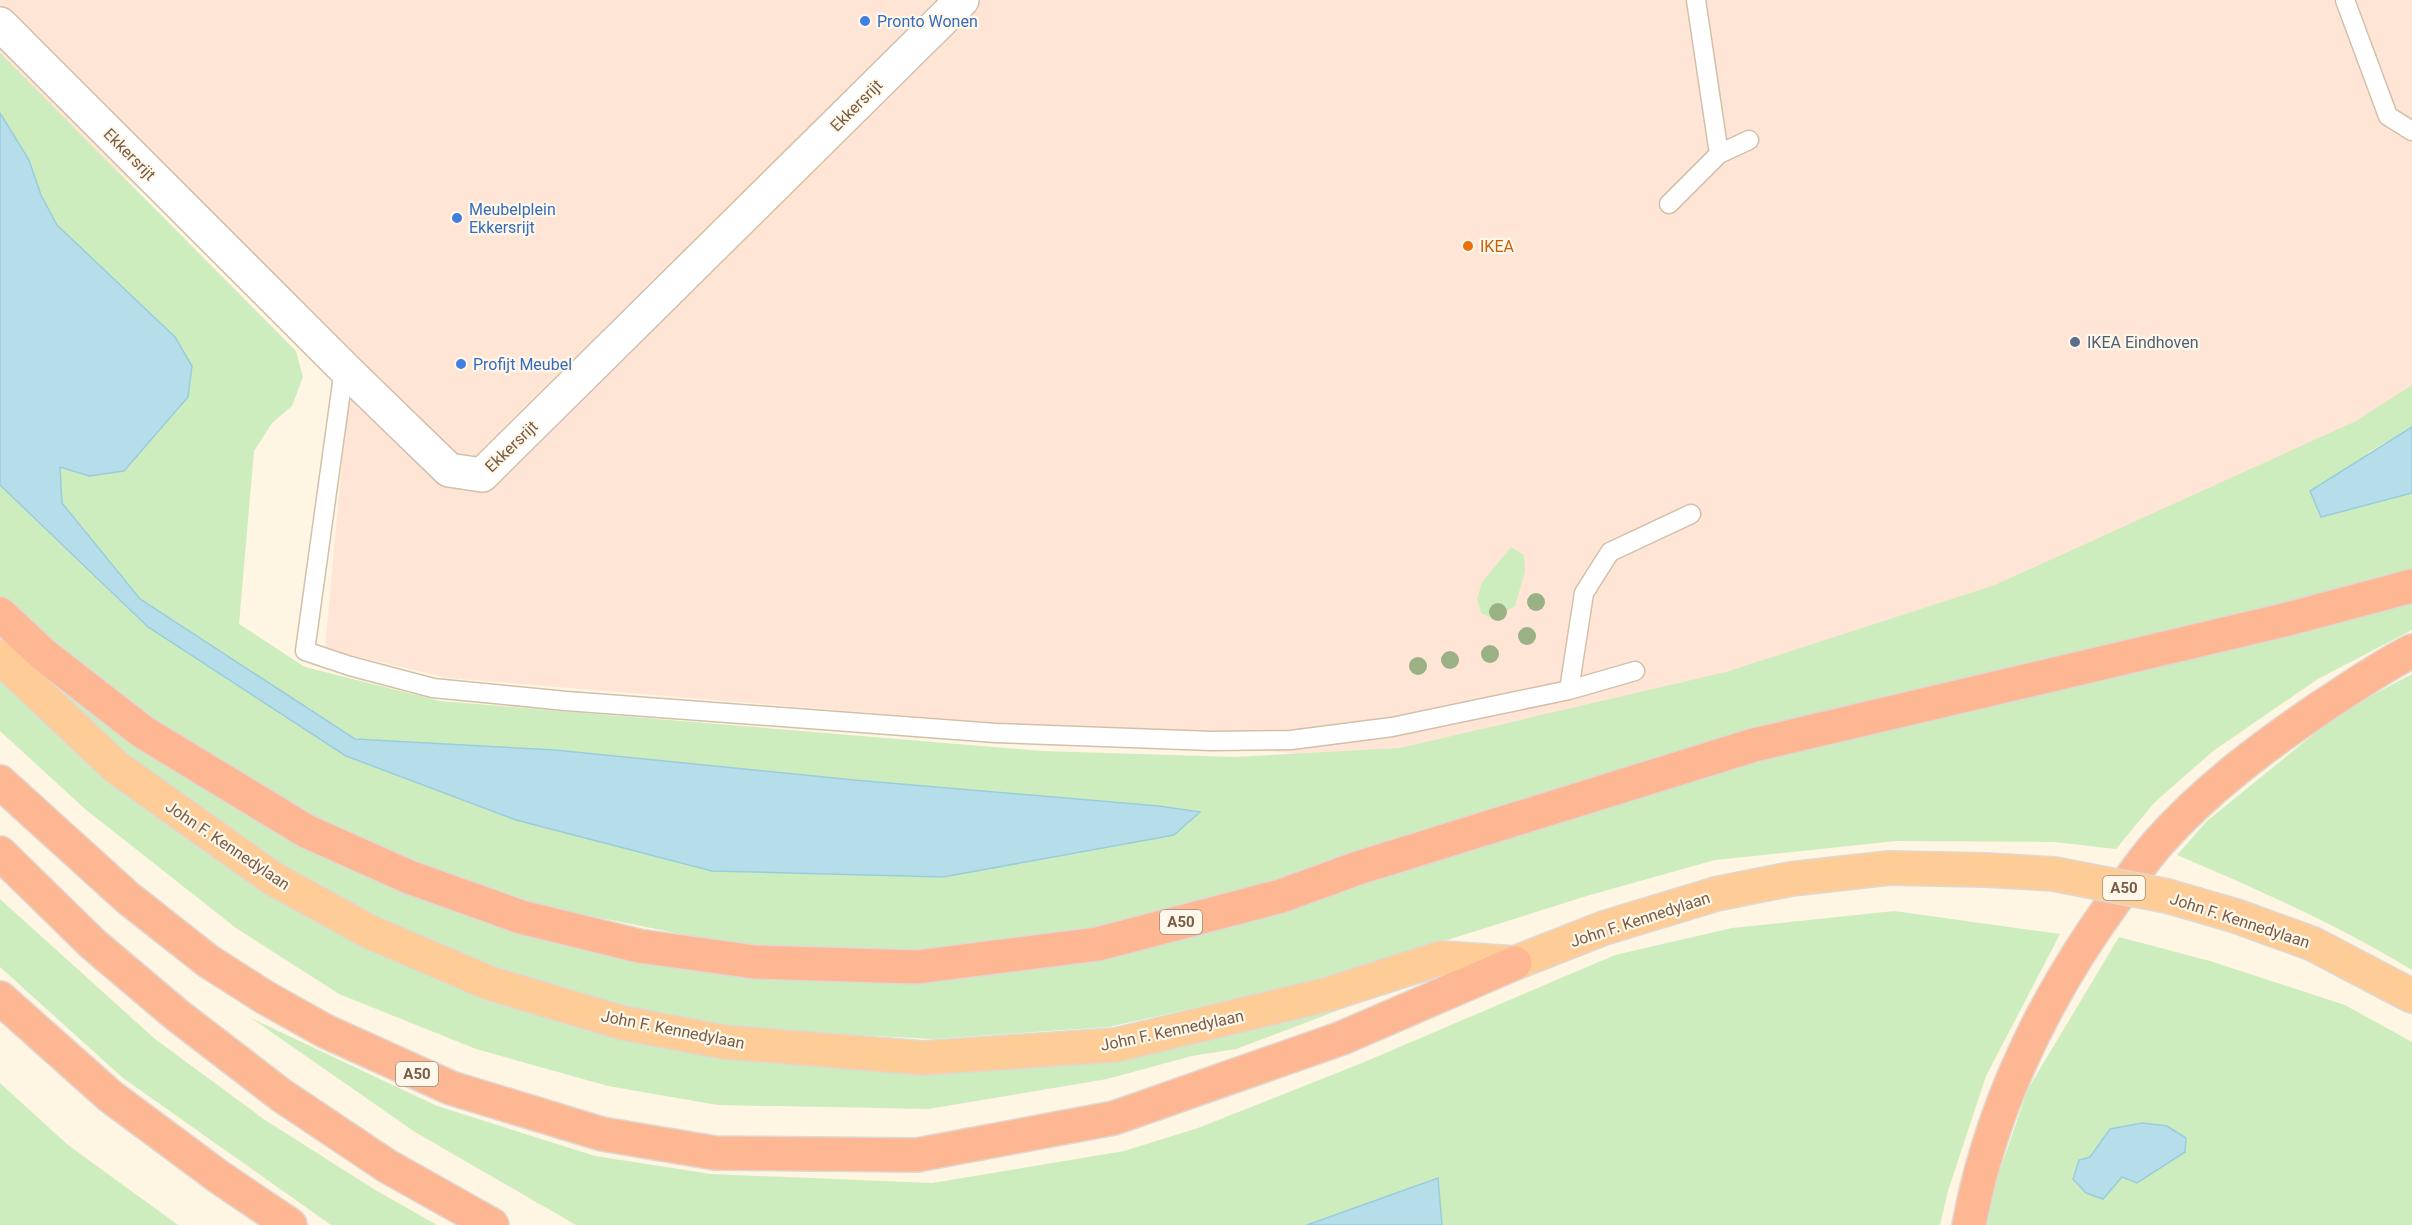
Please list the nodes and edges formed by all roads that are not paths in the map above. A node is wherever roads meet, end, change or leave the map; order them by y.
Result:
1 (962, 0) edge
2 (1696, 0) edge
3 (2345, 0) edge
4 (0, 24) edge
5 (2412, 131) edge
6 (1749, 140) dead end
7 (1719, 154) junction
8 (1669, 204) dead end
9 (344, 369) junction
10 (1691, 514) dead end
11 (2412, 586) edge
12 (0, 614) edge
13 (2412, 651) edge
14 (0, 657) edge
15 (1635, 671) dead end
16 (1569, 690) junction
17 (0, 783) edge
18 (0, 853) edge
19 (1515, 963) junction
20 (2412, 996) edge
21 (0, 998) edge
22 (290, 1225) edge
23 (492, 1225) edge
24 (1969, 1225) edge

1 - 9 street, Ekkersrijt
2 - 7 lane
3 - 5 lane
4 - 9 street, Ekkersrijt
6 - 7 lane
7 - 8 lane
9 - 16 lane
10 - 16 lane
11 - 12 highway, A50
13 - 24 highway, A50
14 - 19 highway, John F. Kennedylaan
15 - 16 lane
17 - 19 highway, A50
18 - 23 highway
19 - 20 highway, John F. Kennedylaan, bridge
21 - 22 highway

